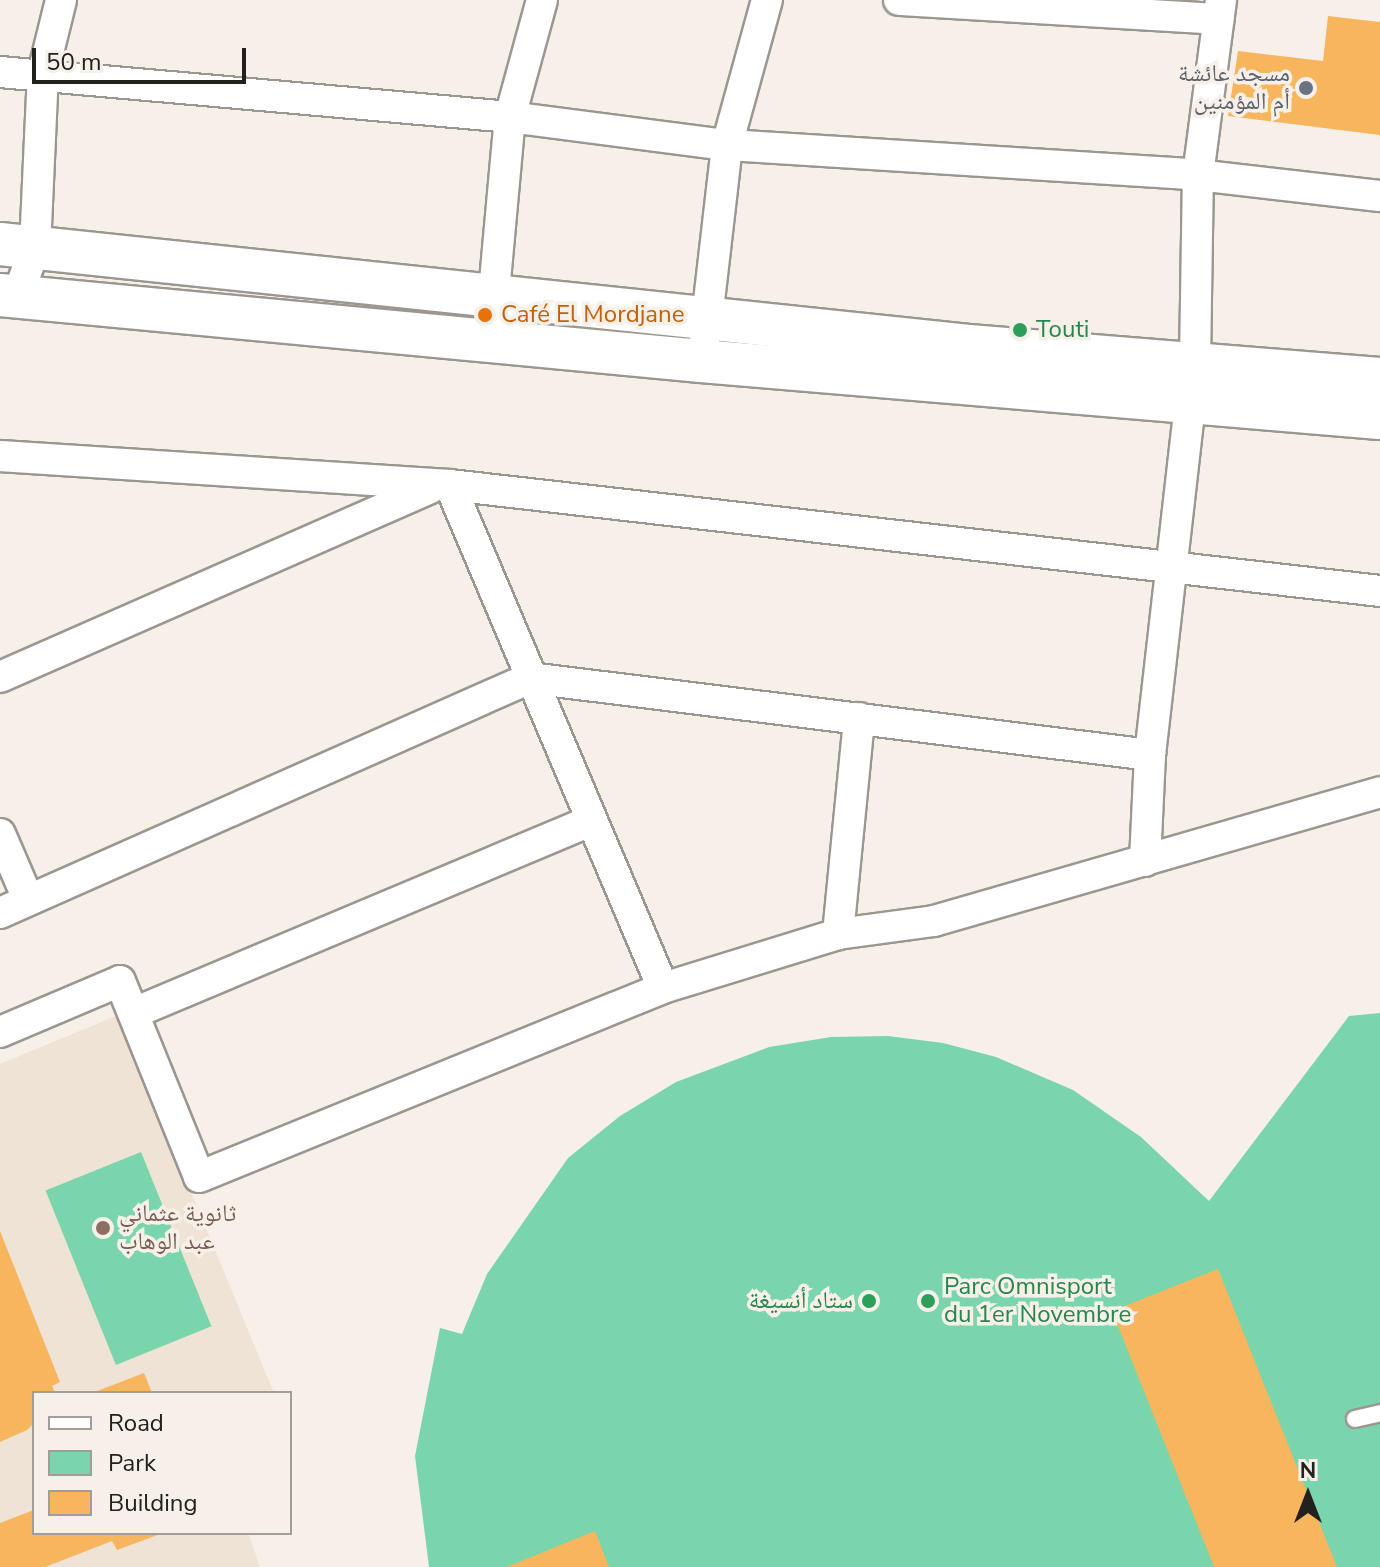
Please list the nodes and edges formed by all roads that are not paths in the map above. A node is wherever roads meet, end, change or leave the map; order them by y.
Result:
1 (61, 0) edge
2 (542, 0) edge
3 (767, 0) edge
4 (899, 0) edge
5 (1220, 10) edge
6 (0, 72) edge
7 (43, 73) junction
8 (510, 117) junction
9 (727, 145) junction
10 (1198, 175) junction
11 (1380, 196) edge
12 (18, 246) edge
13 (8, 296) edge
14 (494, 296) junction
15 (708, 318) junction
16 (490, 340) junction
17 (701, 361) junction
18 (1380, 379) edge
19 (1194, 381) junction
20 (1380, 418) edge
21 (0, 456) edge
22 (444, 485) junction
23 (1174, 571) junction
24 (1380, 591) edge
25 (0, 677) edge
26 (530, 678) junction
27 (859, 718) junction
28 (1150, 755) junction
29 (1380, 792) edge
30 (590, 821) junction
31 (0, 834) edge
32 (1145, 861) junction
33 (28, 899) junction
34 (0, 913) edge
35 (838, 934) junction
36 (663, 988) junction
37 (136, 1012) junction
38 (0, 1032) edge
39 (1380, 1413) edge
40 (1355, 1419) dead end

1 - 7 street
2 - 8 street
3 - 9 street
4 - 5 street
5 - 10 street
6 - 7 street
7 - 8 street
7 - 12 street
8 - 9 street
8 - 14 street
9 - 10 street
9 - 15 street
10 - 11 street
10 - 19 street
12 - 13 street
12 - 14 main road
13 - 16 main road
14 - 15 main road
14 - 16 street
15 - 17 street
15 - 19 main road
16 - 17 main road
17 - 19 main road
18 - 19 main road
19 - 20 main road
19 - 23 street
21 - 22 street
22 - 23 street
22 - 25 street
22 - 26 street
23 - 24 street
23 - 28 street
26 - 27 street
26 - 30 street
26 - 33 street
27 - 28 street
27 - 35 street
28 - 32 street
29 - 32 street
30 - 36 street
30 - 37 street
31 - 33 street
32 - 35 street
33 - 34 street
35 - 36 street
36 - 37 street
37 - 38 street
39 - 40 lane

